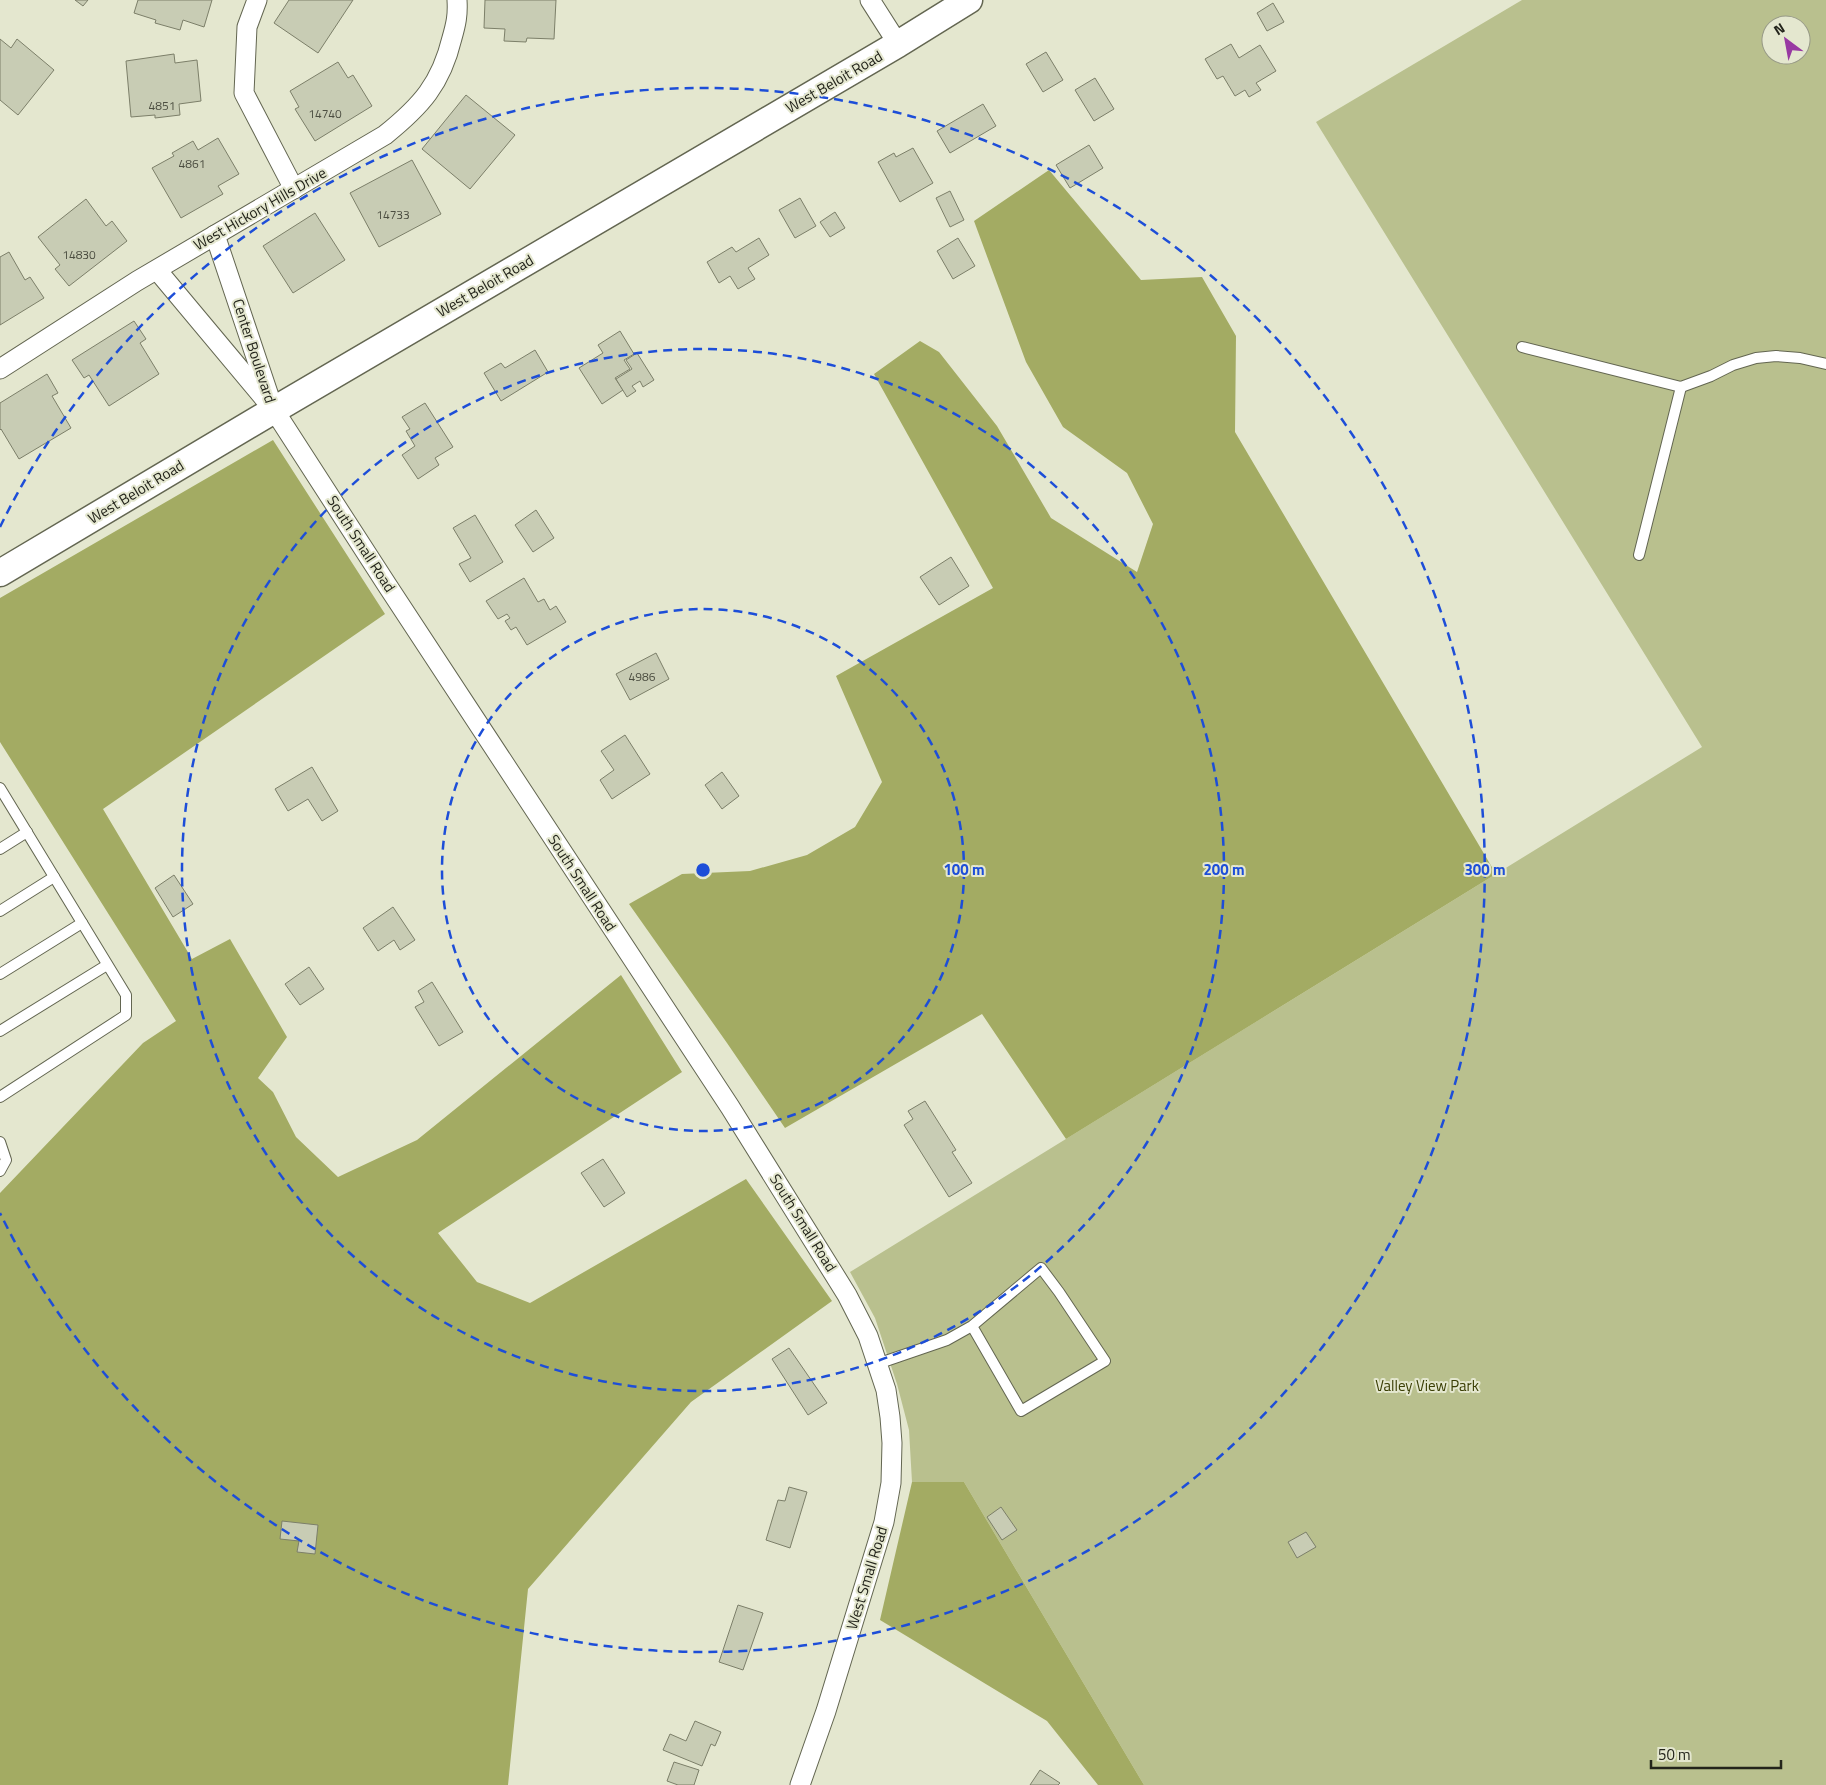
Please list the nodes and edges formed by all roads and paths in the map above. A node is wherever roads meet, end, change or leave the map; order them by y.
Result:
1 (257, 0) edge
2 (457, 0) edge
3 (870, 0) edge
4 (969, 0) edge
5 (898, 44) junction
6 (294, 189) junction
7 (215, 235) junction
8 (157, 270) junction
9 (1522, 348) dead end
10 (1826, 364) edge
11 (0, 369) edge
12 (1681, 387) junction
13 (274, 410) junction
14 (1639, 555) dead end
15 (0, 573) edge
16 (0, 788) edge
17 (27, 832) junction
18 (0, 849) edge
19 (54, 877) junction
20 (0, 911) edge
21 (82, 922) junction
22 (107, 965) junction
23 (0, 974) edge
24 (0, 1031) edge
25 (0, 1096) edge
26 (0, 1142) edge
27 (0, 1171) edge
28 (972, 1326) junction
29 (877, 1364) junction
30 (800, 1785) edge

1 - 6 street
2 - 6 street, West Hickory Hills Drive
3 - 5 street
4 - 5 main road, West Beloit Road
5 - 13 main road, West Beloit Road
6 - 7 street, West Hickory Hills Drive
7 - 8 street, West Hickory Hills Drive
7 - 13 street, Center Boulevard
8 - 11 street, West Hickory Hills Drive
8 - 13 street, Center Boulevard
9 - 12 lane
10 - 12 lane
12 - 14 lane
13 - 15 main road, West Beloit Road
13 - 29 street, South Small Road
16 - 17 lane
17 - 18 lane
17 - 19 lane
19 - 20 lane
19 - 21 lane
21 - 22 lane
21 - 23 lane
22 - 24 lane
22 - 25 lane
26 - 27 lane
28 - 28 lane
28 - 29 lane
29 - 30 street, West Small Road

